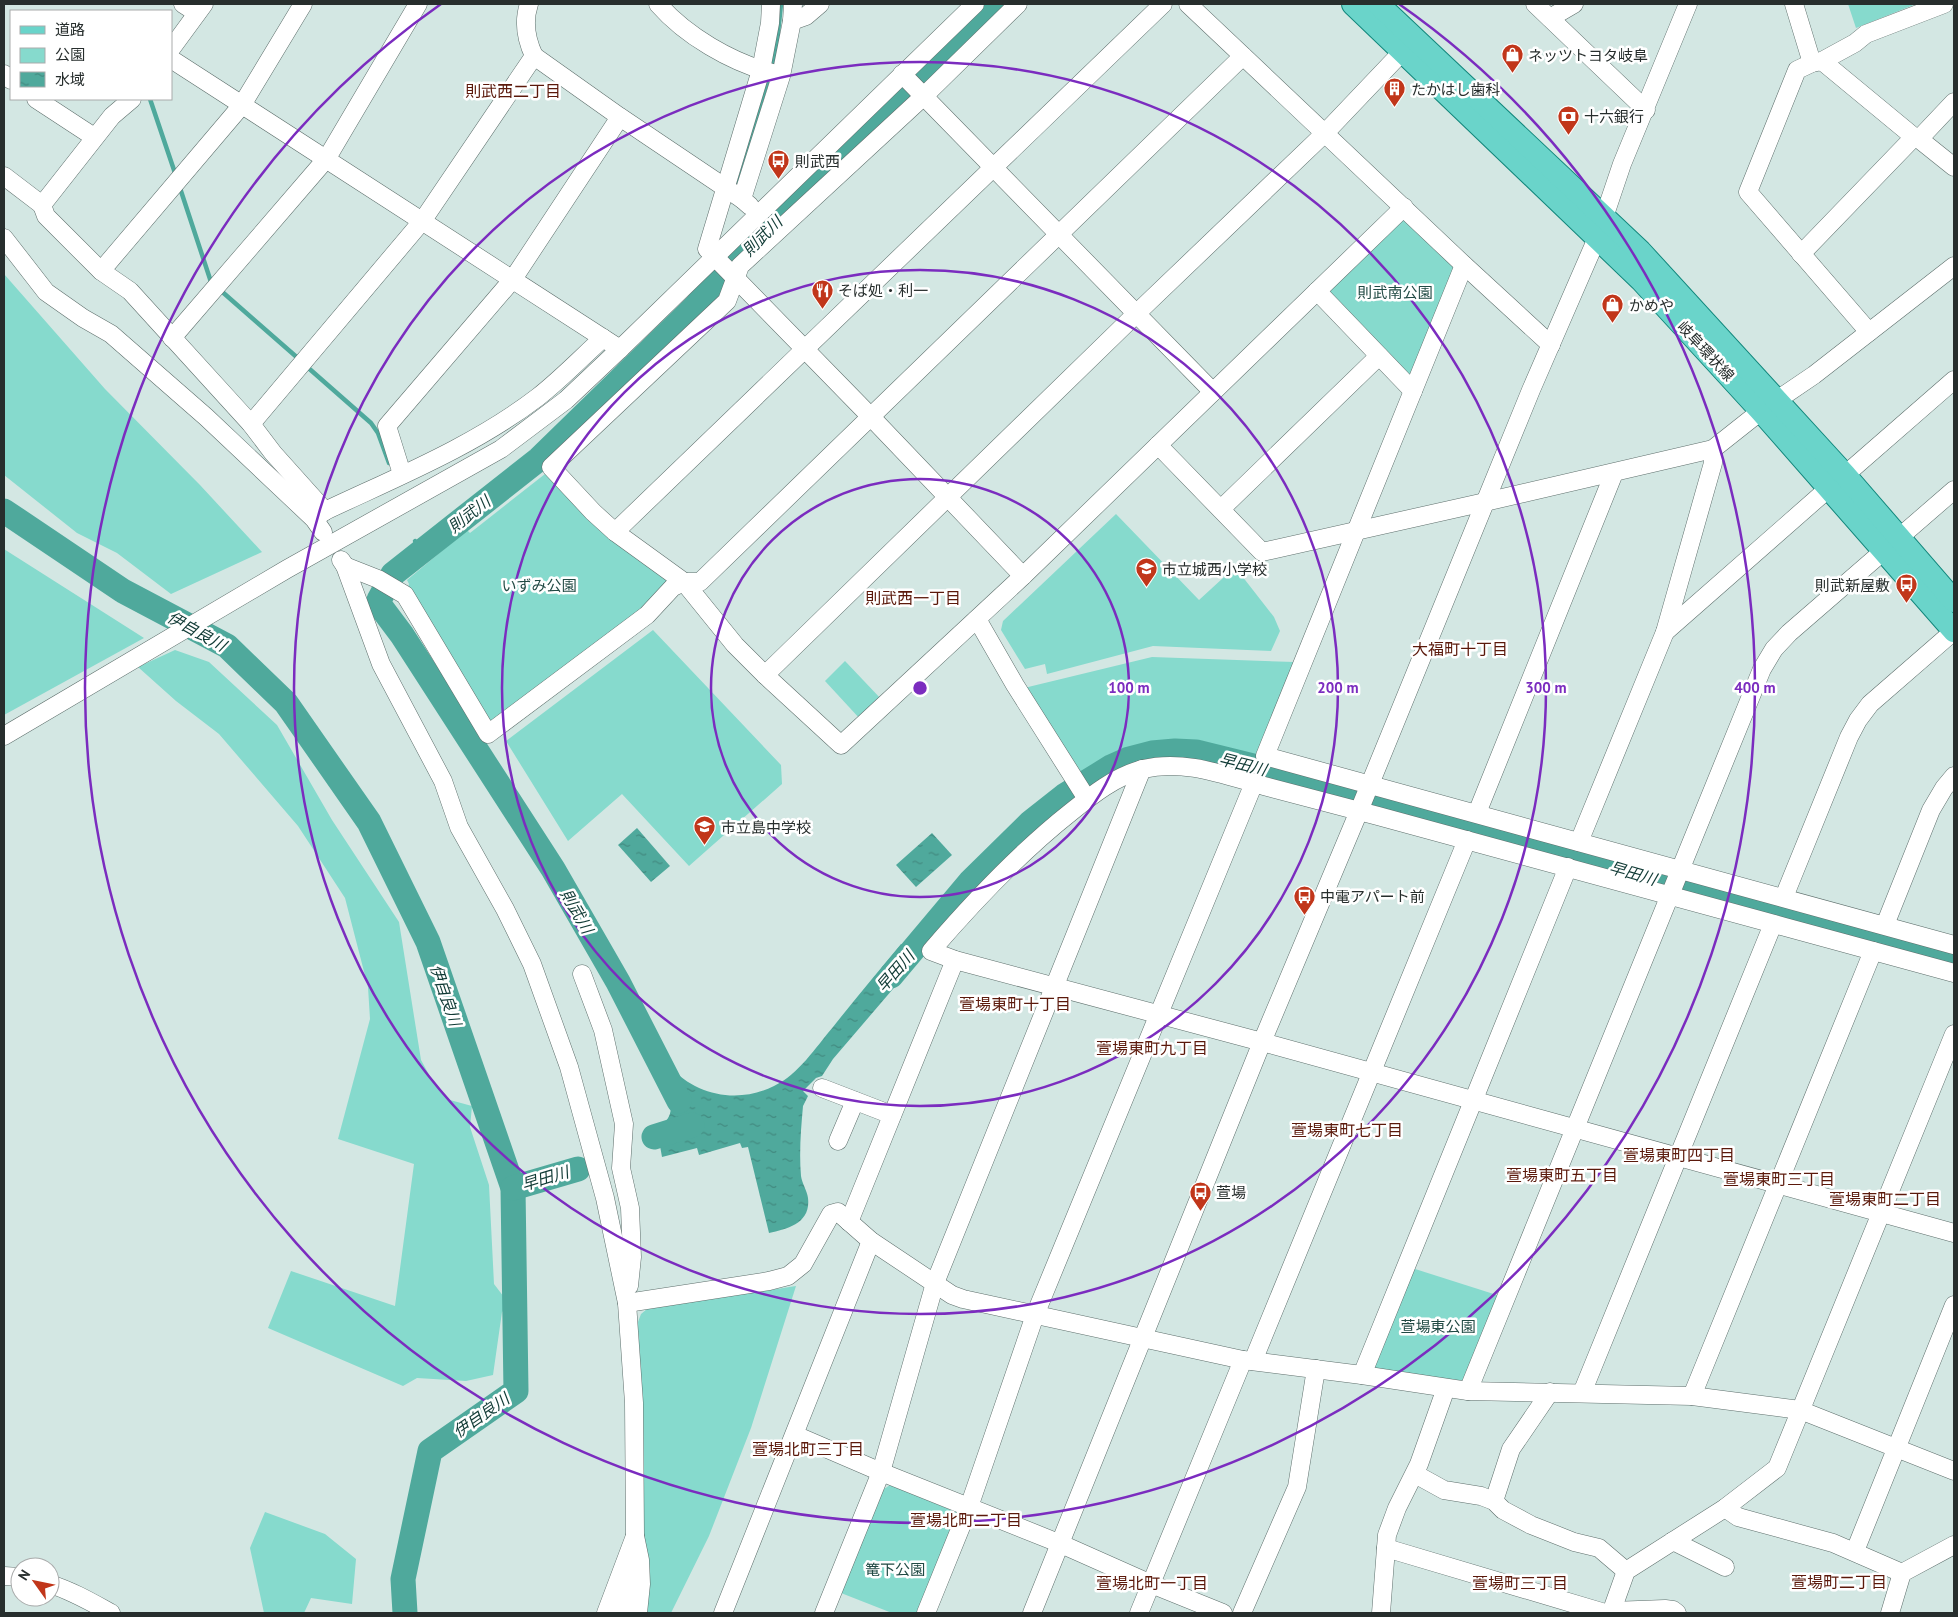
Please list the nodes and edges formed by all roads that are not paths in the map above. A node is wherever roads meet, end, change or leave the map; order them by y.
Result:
1 (303, 4) edge
2 (418, 4) edge
3 (529, 4) edge
4 (658, 4) edge
5 (771, 4) edge
6 (820, 4) edge
7 (975, 4) edge
8 (1018, 4) edge
9 (1163, 4) edge
10 (1188, 4) edge
11 (1353, 4) edge
12 (1378, 4) edge
13 (1535, 4) edge
14 (1574, 4) edge
15 (1688, 4) edge
16 (1794, 4) edge
17 (1944, 4) edge
18 (195, 7) edge
19 (792, 12) edge
20 (1550, 18) junction
21 (172, 47) edge
22 (1403, 51) junction
23 (534, 56) junction
24 (1243, 56) junction
25 (172, 60) edge
26 (1817, 62) junction
27 (771, 73) junction
28 (914, 86) junction
29 (38, 100) edge
30 (131, 100) edge
31 (1954, 102) edge
32 (242, 105) junction
33 (1646, 110) junction
34 (620, 117) junction
35 (1325, 133) junction
36 (94, 137) junction
37 (1917, 138) junction
38 (327, 158) junction
39 (1954, 167) edge
40 (994, 168) junction
41 (4, 176) edge
42 (734, 194) junction
43 (42, 205) junction
44 (1404, 207) junction
45 (759, 215) junction
46 (1604, 216) junction
47 (423, 220) junction
48 (1060, 235) junction
49 (4, 238) edge
50 (1597, 238) junction
51 (1801, 254) junction
52 (1464, 265) junction
53 (1954, 266) edge
54 (726, 269) junction
55 (101, 271) junction
56 (513, 279) junction
57 (1317, 291) junction
58 (1137, 313) junction
59 (1869, 332) junction
60 (172, 338) junction
61 (603, 338) junction
62 (1551, 345) junction
63 (620, 349) junction
64 (806, 350) junction
65 (1379, 356) junction
66 (1954, 380) edge
67 (1413, 391) junction
68 (1213, 392) junction
69 (1769, 405) junction
70 (872, 418) junction
71 (251, 424) junction
72 (1158, 445) junction
73 (1712, 449) junction
74 (1614, 473) junction
75 (402, 474) junction
76 (1837, 481) junction
77 (1954, 490) edge
78 (948, 498) junction
79 (1485, 502) junction
80 (1221, 509) junction
81 (321, 521) junction
82 (1357, 529) junction
83 (615, 532) junction
84 (1891, 545) junction
85 (1023, 576) junction
86 (684, 582) junction
87 (1954, 601) edge
88 (977, 619) junction
89 (1954, 631) edge
90 (1665, 632) junction
91 (765, 675) junction
92 (4, 736) edge
93 (1142, 769) junction
94 (1954, 776) edge
95 (1254, 783) junction
96 (1086, 798) junction
97 (1364, 798) junction
98 (1477, 813) junction
99 (1467, 840) junction
100 (1580, 842) junction
101 (1568, 867) junction
102 (1680, 872) junction
103 (1672, 894) junction
104 (1784, 897) junction
105 (1773, 924) junction
106 (1885, 925) junction
107 (1954, 945) edge
108 (1873, 951) junction
109 (955, 960) junction
110 (582, 974) dead end
111 (1954, 974) edge
112 (1055, 987) junction
113 (1159, 1015) junction
114 (1954, 1034) edge
115 (1262, 1042) junction
116 (1371, 1073) junction
117 (822, 1088) dead end
118 (855, 1101) junction
119 (1473, 1101) junction
120 (892, 1115) junction
121 (1574, 1129) junction
122 (838, 1141) dead end
123 (1678, 1158) junction
124 (1777, 1185) junction
125 (1881, 1213) junction
126 (849, 1222) junction
127 (1954, 1233) edge
128 (871, 1241) junction
129 (935, 1283) junction
130 (627, 1303) junction
131 (1954, 1305) edge
132 (1035, 1315) junction
133 (1143, 1338) junction
134 (1248, 1361) junction
135 (1316, 1369) junction
136 (1362, 1375) junction
137 (1446, 1388) junction
138 (1468, 1392) junction
139 (1550, 1392) junction
140 (1582, 1392) junction
141 (1692, 1396) junction
142 (1800, 1410) junction
143 (795, 1435) junction
144 (1897, 1448) junction
145 (1954, 1471) edge
146 (881, 1472) junction
147 (1415, 1474) junction
148 (1494, 1501) junction
149 (970, 1507) junction
150 (1725, 1508) junction
151 (635, 1536) junction
152 (1673, 1541) junction
153 (1061, 1544) junction
154 (1954, 1545) edge
155 (1386, 1548) junction
156 (1855, 1551) junction
157 (640, 1560) junction
158 (1725, 1567) dead end
159 (1626, 1571) junction
160 (1902, 1573) junction
161 (1151, 1584) junction
162 (60, 1588) edge
163 (1609, 1612) edge
164 (111, 1613) edge
165 (606, 1613) edge
166 (624, 1613) edge
167 (638, 1613) edge
168 (723, 1613) edge
169 (824, 1613) edge
170 (926, 1613) edge
171 (1032, 1613) edge
172 (1139, 1613) edge
173 (1223, 1613) edge
174 (1242, 1613) edge
175 (1381, 1613) edge
176 (1677, 1613) edge
177 (1890, 1613) edge

1 - 32 street
2 - 38 street
3 - 23 street
4 - 27 street
5 - 27 street
6 - 19 street
7 - 28 street
8 - 28 street
9 - 40 street
10 - 24 street
11 - 22 main road, 岐阜環状線
12 - 46 main road, 岐阜環状線
13 - 20 street
14 - 20 street
15 - 33 street
16 - 26 street
17 - 26 street
18 - 21 street
19 - 27 street
20 - 33 street
22 - 35 street
22 - 50 main road, 岐阜環状線
23 - 34 street
23 - 47 street
24 - 35 street
24 - 48 street
25 - 32 street
26 - 37 street
26 - 51 street
27 - 42 street
28 - 40 street
28 - 45 street
28 - 54 street
29 - 36 street
30 - 36 street
31 - 37 street
32 - 38 street
32 - 55 street
33 - 46 street
34 - 42 street
34 - 56 street
35 - 44 street
35 - 58 street
36 - 43 street
37 - 39 street
37 - 51 street
38 - 47 street
38 - 60 street
40 - 48 street
40 - 64 street
41 - 43 street
42 - 45 street
42 - 54 street
43 - 55 street
44 - 52 street
44 - 57 street
45 - 54 street
46 - 50 street
46 - 69 main road, 岐阜環状線
47 - 56 street
47 - 71 street
48 - 58 street
48 - 70 street
49 - 81 street
50 - 62 street
50 - 69 main road, 岐阜環状線
51 - 59 street
52 - 62 street
52 - 67 street
53 - 59 street
54 - 63 street
54 - 64 street
54 - 83 street
55 - 60 street
56 - 61 street
56 - 75 street
57 - 65 street
57 - 68 street
58 - 68 street
58 - 78 street
59 - 69 street
60 - 71 street
61 - 63 street
61 - 75 street
62 - 79 street
63 - 92 street
64 - 70 street
64 - 83 street
65 - 67 street
65 - 80 street
66 - 76 street
67 - 82 street
68 - 72 street
69 - 73 street
69 - 76 main road, 岐阜環状線
70 - 78 street
70 - 86 street
71 - 81 street
72 - 80 street
72 - 85 street
73 - 74 street
73 - 90 street
74 - 79 street
74 - 98 street
75 - 81 street
76 - 84 main road, 岐阜環状線
76 - 90 street
77 - 84 street
78 - 85 street
78 - 91 street
79 - 82 street
79 - 97 street
80 - 82 street
82 - 97 street
83 - 86 street
84 - 87 main road, 岐阜環状線
84 - 89 main road, 岐阜環状線
84 - 102 street
85 - 88 street
86 - 91 street
86 - 130 street
88 - 91 street
88 - 96 street
89 - 104 street
90 - 100 street
93 - 95 street
93 - 96 street
93 - 112 street
94 - 106 street
95 - 97 street
95 - 113 street
96 - 109 street
97 - 98 street
97 - 99 street
97 - 115 street
98 - 100 street
99 - 101 street
99 - 116 street
100 - 102 street
101 - 103 street
101 - 119 street
102 - 103 street
102 - 104 street
103 - 105 street
103 - 121 street
104 - 106 street
105 - 108 street
105 - 123 street
106 - 107 street
108 - 111 street
108 - 124 street
109 - 112 street
109 - 120 street
110 - 130 street
112 - 113 street
112 - 129 street
113 - 115 street
113 - 132 street
114 - 125 street
115 - 116 street
115 - 133 street
116 - 119 street
116 - 134 street
117 - 118 street
118 - 120 street
118 - 122 street
119 - 121 street
119 - 136 street
120 - 126 street
121 - 123 street
121 - 138 street
123 - 124 street
123 - 140 street
124 - 125 street
124 - 141 street
125 - 127 street
125 - 142 street
126 - 128 street
126 - 130 street
128 - 129 street
128 - 143 street
129 - 132 street
129 - 146 street
130 - 151 street
131 - 144 street
132 - 133 street
132 - 149 street
133 - 134 street
133 - 153 street
134 - 135 street
134 - 161 street
135 - 136 street
135 - 174 street
136 - 137 street
137 - 138 street
137 - 147 street
138 - 139 street
139 - 140 street
139 - 148 street
140 - 141 street
141 - 142 street
142 - 144 street
142 - 150 street
143 - 146 street
143 - 168 street
144 - 145 street
144 - 156 street
146 - 149 street
146 - 169 street
147 - 148 street
147 - 155 street
148 - 159 street
149 - 153 street
149 - 170 street
150 - 152 street
150 - 156 street
151 - 157 street
151 - 165 street
152 - 158 street
152 - 159 street
153 - 161 street
153 - 171 street
154 - 160 street
155 - 163 street
155 - 175 street
156 - 160 street
157 - 166 street
157 - 167 street
159 - 163 street
160 - 177 street
161 - 172 street
161 - 173 street
162 - 164 street
163 - 176 street

